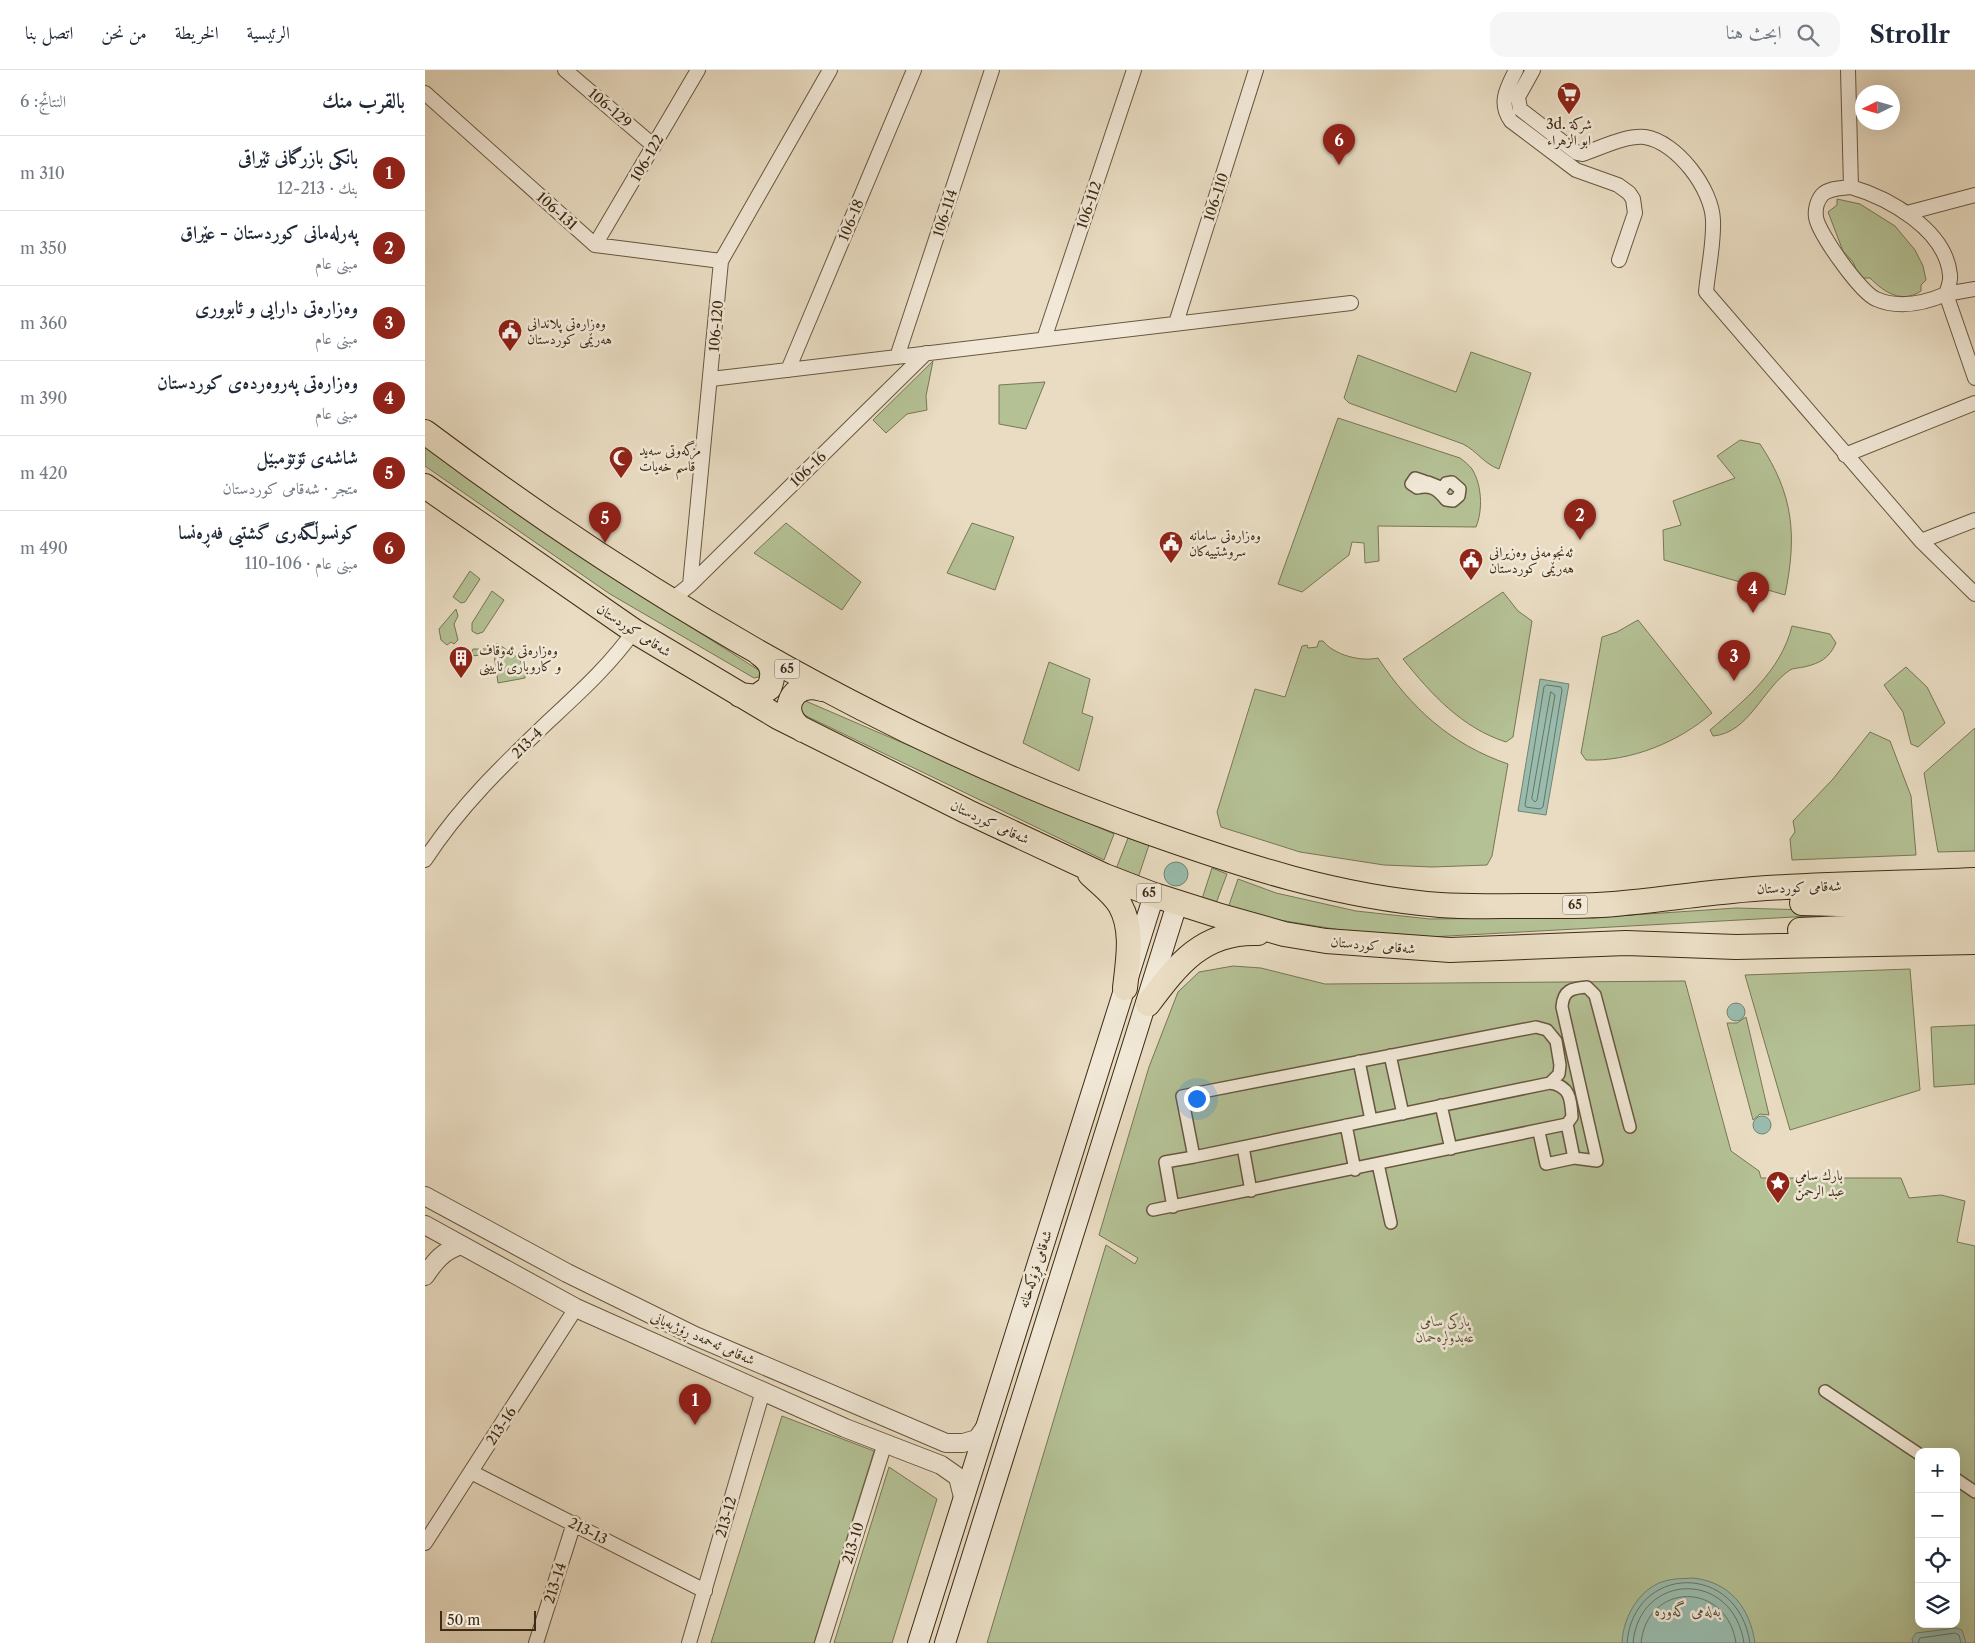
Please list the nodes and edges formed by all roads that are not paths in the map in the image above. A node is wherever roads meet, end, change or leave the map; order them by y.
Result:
1 (565, 70) edge
2 (698, 70) edge
3 (830, 70) edge
4 (914, 70) edge
5 (992, 70) edge
6 (1134, 70) edge
7 (1256, 70) edge
8 (1516, 70) edge
9 (1533, 70) edge
10 (1848, 70) edge
11 (425, 93) edge
12 (654, 146) junction
13 (1851, 187) junction
14 (1975, 196) edge
15 (1907, 213) junction
16 (595, 245) junction
17 (1619, 260) dead end
18 (721, 261) junction
19 (1975, 288) edge
20 (1946, 294) junction
21 (1351, 303) dead end
22 (1176, 324) junction
23 (1044, 339) junction
24 (926, 353) junction
25 (897, 357) junction
26 (788, 370) junction
27 (1975, 378) edge
28 (711, 379) junction
29 (1975, 403) edge
30 (425, 432) edge
31 (1845, 455) junction
32 (425, 486) edge
33 (1975, 520) edge
34 (1921, 541) junction
35 (690, 585) junction
36 (1975, 594) edge
37 (671, 600) junction
38 (634, 631) junction
39 (760, 654) junction
40 (822, 689) junction
41 (740, 695) junction
42 (803, 730) junction
43 (426, 855) edge
44 (1078, 862) junction
45 (1975, 880) edge
46 (1154, 895) junction
47 (1975, 902) edge
48 (1624, 903) junction
49 (1177, 904) junction
50 (1975, 922) edge
51 (1284, 934) junction
52 (1975, 942) edge
53 (1626, 943) junction
54 (1125, 988) junction
55 (1148, 1004) junction
56 (1390, 1055) junction
57 (1359, 1061) junction
58 (1551, 1083) junction
59 (1441, 1105) junction
60 (1403, 1114) junction
61 (1371, 1120) junction
62 (1567, 1124) junction
63 (1346, 1125) junction
64 (1630, 1127) dead end
65 (1539, 1132) junction
66 (1243, 1147) junction
67 (1451, 1149) junction
68 (1194, 1157) junction
69 (1574, 1158) junction
70 (1379, 1164) junction
71 (1355, 1170) junction
72 (1251, 1191) junction
73 (425, 1196) edge
74 (1173, 1206) junction
75 (1153, 1210) dead end
76 (1391, 1222) dead end
77 (425, 1225) edge
78 (461, 1245) junction
79 (425, 1276) edge
80 (576, 1308) junction
81 (670, 1324) junction
82 (661, 1346) junction
83 (763, 1391) junction
84 (1825, 1391) dead end
85 (986, 1426) junction
86 (885, 1443) junction
87 (953, 1444) junction
88 (1915, 1451) edge
89 (945, 1468) junction
90 (471, 1472) junction
91 (1960, 1482) edge
92 (1975, 1492) edge
93 (963, 1497) junction
94 (574, 1523) junction
95 (425, 1543) edge
96 (705, 1591) junction
97 (536, 1643) edge
98 (689, 1643) edge
99 (822, 1643) edge
100 (918, 1643) edge
101 (945, 1643) edge

1 - 12 street, 106-129
2 - 12 street, 106-122
3 - 18 street, 106-120
4 - 26 street, 106-18
5 - 25 street, 106-114
6 - 23 street, 106-112
7 - 22 street, 106-110
8 - 17 street
9 - 31 street
10 - 13 street
11 - 16 street, 106-131
12 - 16 street, 106-122
13 - 15 street
13 - 20 street
14 - 15 street
15 - 20 street
16 - 18 street
18 - 28 street, 106-120
19 - 20 street
20 - 27 street
21 - 22 street
22 - 23 street
23 - 24 street
24 - 25 street
24 - 35 street, 106-16
25 - 26 street
26 - 28 street
28 - 35 street, 106-120
29 - 31 street
30 - 37 highway, شەقامی کوردستان / 65
31 - 34 street
32 - 38 highway, شەقامی کوردستان / 65
33 - 34 street
34 - 36 street
35 - 37 street
37 - 39 highway, شەقامی کوردستان / 65
38 - 41 highway, شەقامی کوردستان / 65
38 - 43 street, 213-4
39 - 40 highway, شەقامی کوردستان / 65
39 - 41 highway
40 - 42 highway
40 - 48 highway, شەقامی کوردستان / 65
41 - 42 highway, شەقامی کوردستان / 65
42 - 44 highway, شەقامی کوردستان / 65
44 - 46 highway, شەقامی کوردستان / 65
44 - 54 highway
45 - 48 highway, شەقامی کوردستان / 65
46 - 49 highway, شەقامی کوردستان / 65
46 - 54 main road, شەقامی فڕۆکەخانە
47 - 48 highway, شەقامی کوردستان / 65
49 - 51 highway, شەقامی کوردستان / 65
49 - 55 main road, شەقامی فڕۆکەخانە
50 - 53 highway, شەقامی کوردستان / 65
51 - 53 highway, شەقامی کوردستان / 65
51 - 55 highway
52 - 53 highway, شەقامی کوردستان / 65
54 - 85 main road, شەقامی فڕۆکەخانە
55 - 101 main road, شەقامی فڕۆکەخانە
56 - 57 street
56 - 58 street
56 - 60 street
57 - 61 street
57 - 68 street
58 - 59 street
58 - 62 street
59 - 60 street
59 - 67 street
60 - 61 street
61 - 63 street
62 - 65 street
62 - 69 street
63 - 66 street
63 - 71 street
64 - 69 street
65 - 67 street
65 - 69 street
66 - 68 street
66 - 72 street
67 - 70 street
68 - 74 street
70 - 71 street
70 - 76 street
71 - 72 street
72 - 74 street
73 - 81 street, شەقامی ئەحمەد ڕۆژبەیانی
74 - 75 street
77 - 78 street, شەقامی ئەحمەد ڕۆژبەیانی
78 - 79 street
78 - 80 street, شەقامی ئەحمەد ڕۆژبەیانی
80 - 82 street, شەقامی ئەحمەد ڕۆژبەیانی
80 - 90 street, 213-16
81 - 82 street
81 - 87 street, شەقامی ئەحمەد ڕۆژبەیانی
82 - 83 street, شەقامی ئەحمەد ڕۆژبەیانی
83 - 86 street, شەقامی ئەحمەد ڕۆژبەیانی
83 - 96 street, 213-12
84 - 88 street
85 - 87 street
85 - 93 main road, شەقامی فڕۆکەخانە
86 - 89 street, شەقامی ئەحمەد ڕۆژبەیانی
86 - 99 street, 213-10
87 - 89 street
89 - 93 street, شەقامی ئەحمەد ڕۆژبەیانی
90 - 94 street, 213-13
90 - 95 street, 213-16
91 - 92 street
93 - 100 main road, شەقامی فڕۆکەخانە
94 - 96 street, 213-13
94 - 97 street, 213-14
96 - 98 street, 213-12

